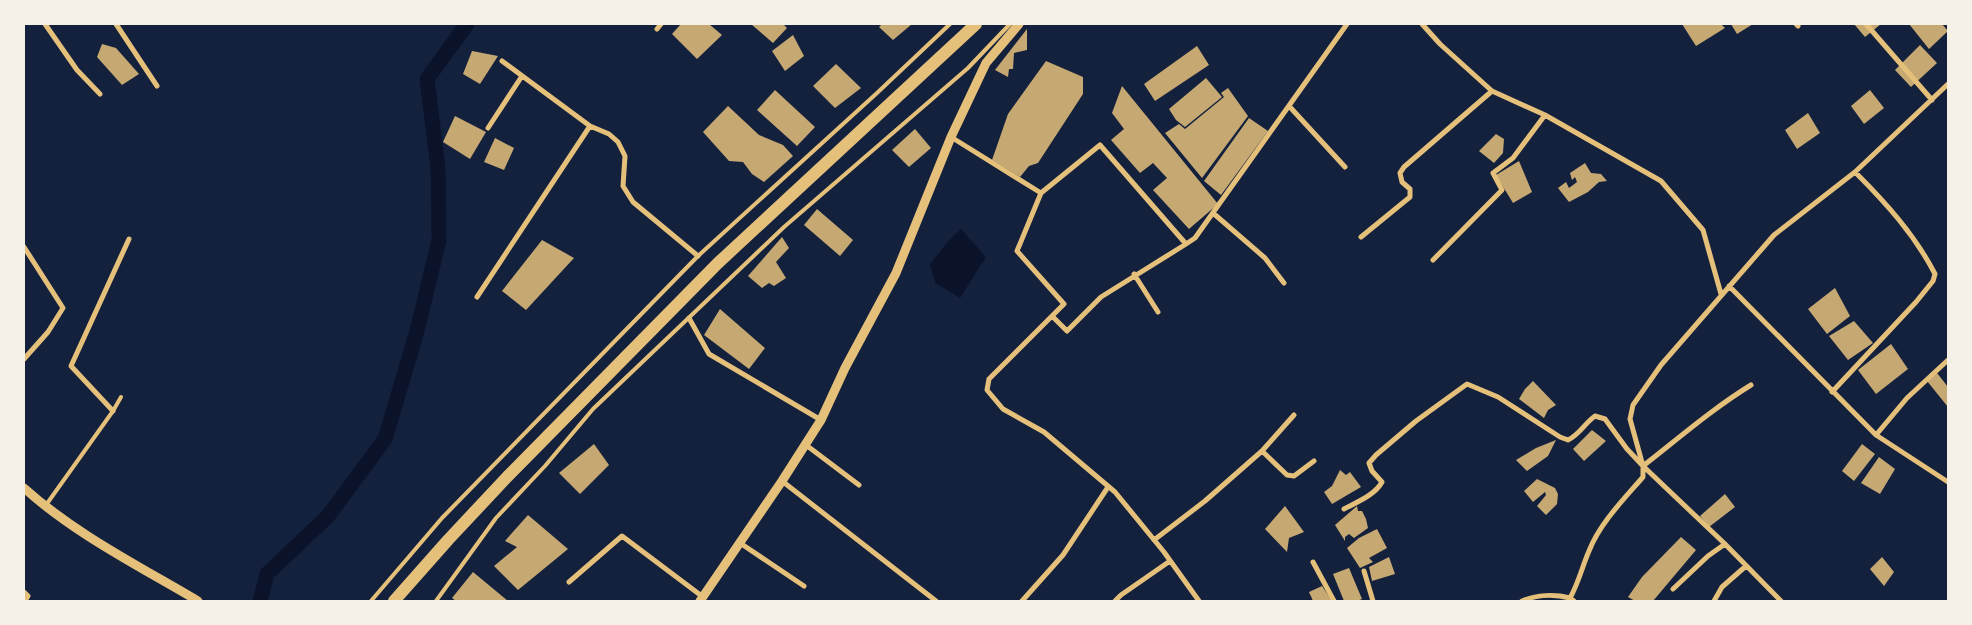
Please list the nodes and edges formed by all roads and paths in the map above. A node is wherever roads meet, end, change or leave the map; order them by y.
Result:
1 (116, 24) edge
2 (950, 24) edge
3 (976, 24) edge
4 (1010, 24) edge
5 (1018, 24) edge
6 (1347, 24) edge
7 (1422, 24) edge
8 (1866, 24) edge
9 (47, 25) edge
10 (502, 61) dead end
11 (522, 76) junction
12 (1948, 84) edge
13 (158, 86) dead end
14 (1492, 91) junction
15 (100, 94) dead end
16 (1932, 100) junction
17 (1289, 106) junction
18 (1545, 115) junction
19 (590, 126) junction
20 (488, 128) dead end
21 (951, 137) junction
22 (1345, 167) dead end
23 (1855, 172) junction
24 (1041, 192) junction
25 (1214, 213) junction
26 (1362, 237) dead end
27 (129, 239) dead end
28 (1186, 244) junction
29 (24, 247) edge
30 (698, 256) junction
31 (1432, 260) dead end
32 (1134, 274) junction
33 (1284, 284) dead end
34 (1729, 286) junction
35 (1721, 294) junction
36 (477, 297) dead end
37 (1158, 312) dead end
38 (1052, 316) junction
39 (689, 318) junction
40 (24, 359) edge
41 (1948, 360) edge
42 (1751, 385) dead end
43 (1832, 392) junction
44 (121, 397) dead end
45 (113, 411) junction
46 (1294, 415) dead end
47 (821, 420) junction
48 (1876, 436) junction
49 (806, 445) junction
50 (1262, 451) junction
51 (1314, 461) dead end
52 (1643, 466) junction
53 (782, 481) junction
54 (1948, 482) edge
55 (859, 485) dead end
56 (1108, 487) junction
57 (24, 488) edge
58 (45, 507) junction
59 (1344, 509) dead end
60 (1154, 540) junction
61 (740, 543) junction
62 (1725, 544) junction
63 (1170, 561) junction
64 (1313, 562) dead end
65 (1746, 566) junction
66 (1364, 571) dead end
67 (569, 582) dead end
68 (804, 586) dead end
69 (1673, 589) dead end
70 (24, 592) edge
71 (701, 599) edge
72 (1572, 600) edge
73 (25, 601) edge
74 (198, 601) edge
75 (371, 601) edge
76 (394, 601) edge
77 (436, 601) edge
78 (936, 601) edge
79 (1022, 601) edge
80 (1115, 601) edge
81 (1199, 601) edge
82 (1334, 601) edge
83 (1373, 601) edge
84 (1522, 601) edge
85 (1714, 601) edge
86 (1781, 601) edge

1 - 13 street
2 - 30 lane
3 - 76 highway
4 - 39 lane
5 - 21 street
6 - 17 street
7 - 14 street
8 - 16 street
9 - 15 street
10 - 11 street
11 - 19 street
11 - 20 street
12 - 16 street
14 - 18 street
14 - 26 street
16 - 23 street
17 - 22 street
17 - 25 street
18 - 31 street
18 - 35 street
19 - 30 street
19 - 36 street
21 - 24 street
21 - 47 street
23 - 34 street
23 - 43 street
24 - 28 street
24 - 38 street
25 - 28 street
25 - 33 street
27 - 45 street
28 - 32 street
29 - 40 street
30 - 75 lane
32 - 37 street
32 - 38 street
34 - 35 street
34 - 43 street
35 - 52 street
38 - 56 street
39 - 47 street
39 - 77 lane
41 - 48 street
42 - 52 street
43 - 48 street
44 - 45 lane
45 - 58 lane
46 - 50 street
47 - 49 street
48 - 54 street
49 - 53 street
49 - 55 street
50 - 51 street
50 - 60 street
52 - 59 street
52 - 62 street
52 - 72 street
53 - 61 street
53 - 78 street
56 - 60 street
56 - 79 street
57 - 58 street
58 - 74 street
60 - 63 street
61 - 68 street
61 - 71 street
62 - 65 street
62 - 69 street
63 - 80 street
63 - 81 street
64 - 82 street
65 - 85 street
65 - 86 street
66 - 83 street
67 - 71 street
70 - 73 street
72 - 84 street

